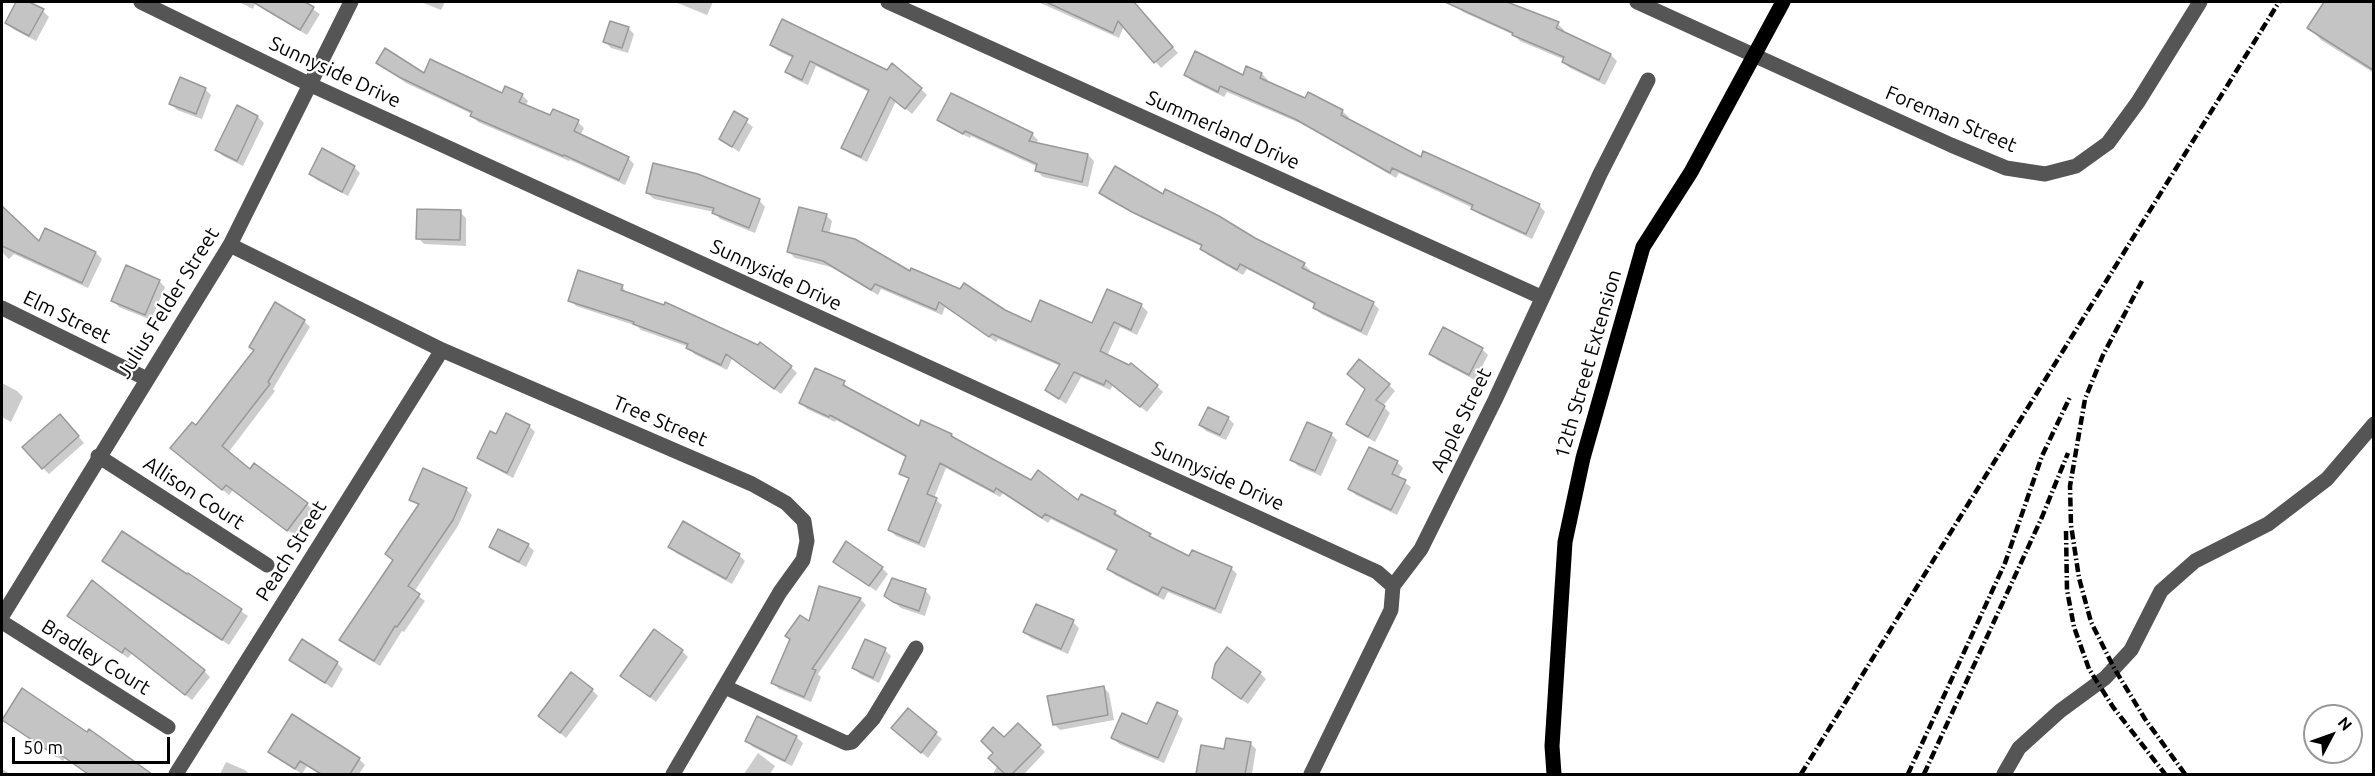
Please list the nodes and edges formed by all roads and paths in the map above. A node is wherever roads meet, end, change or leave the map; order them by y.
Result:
1 (141, 2) edge
2 (351, 2) edge
3 (888, 2) edge
4 (1638, 2) edge
5 (1783, 2) edge
6 (2200, 2) edge
7 (1755, 55) junction
8 (1648, 80) dead end
9 (311, 85) junction
10 (230, 245) junction
11 (1541, 297) junction
12 (2, 308) edge
13 (442, 350) junction
14 (147, 379) junction
15 (2373, 424) edge
16 (98, 456) junction
17 (267, 566) dead end
18 (1393, 586) junction
19 (2, 616) edge
20 (2, 622) edge
21 (916, 648) dead end
22 (725, 687) junction
23 (168, 727) dead end
24 (176, 774) edge
25 (673, 774) edge
26 (1311, 774) edge
27 (1554, 774) edge
28 (2004, 774) edge

1 - 9 street, Sunnyside Drive
2 - 9 street, Julius Felder Street
3 - 11 street, Summerland Drive
4 - 7 street, Foreman Street
5 - 7 main road, 12th Street Extension
6 - 7 street, Foreman Street
7 - 27 main road, 12th Street Extension
8 - 11 street, Apple Street
9 - 10 street, Julius Felder Street
9 - 18 street, Sunnyside Drive
10 - 13 street, Tree Street
10 - 14 street, Julius Felder Street
11 - 18 street, Apple Street
12 - 14 street, Elm Street
13 - 22 street, Tree Street
13 - 24 street, Peach Street
14 - 16 street, Julius Felder Street
15 - 28 street
16 - 17 street, Allison Court
16 - 19 street, Julius Felder Street
18 - 26 street, Apple Street
20 - 23 street, Bradley Court
21 - 22 street
22 - 25 street, Tree Street

